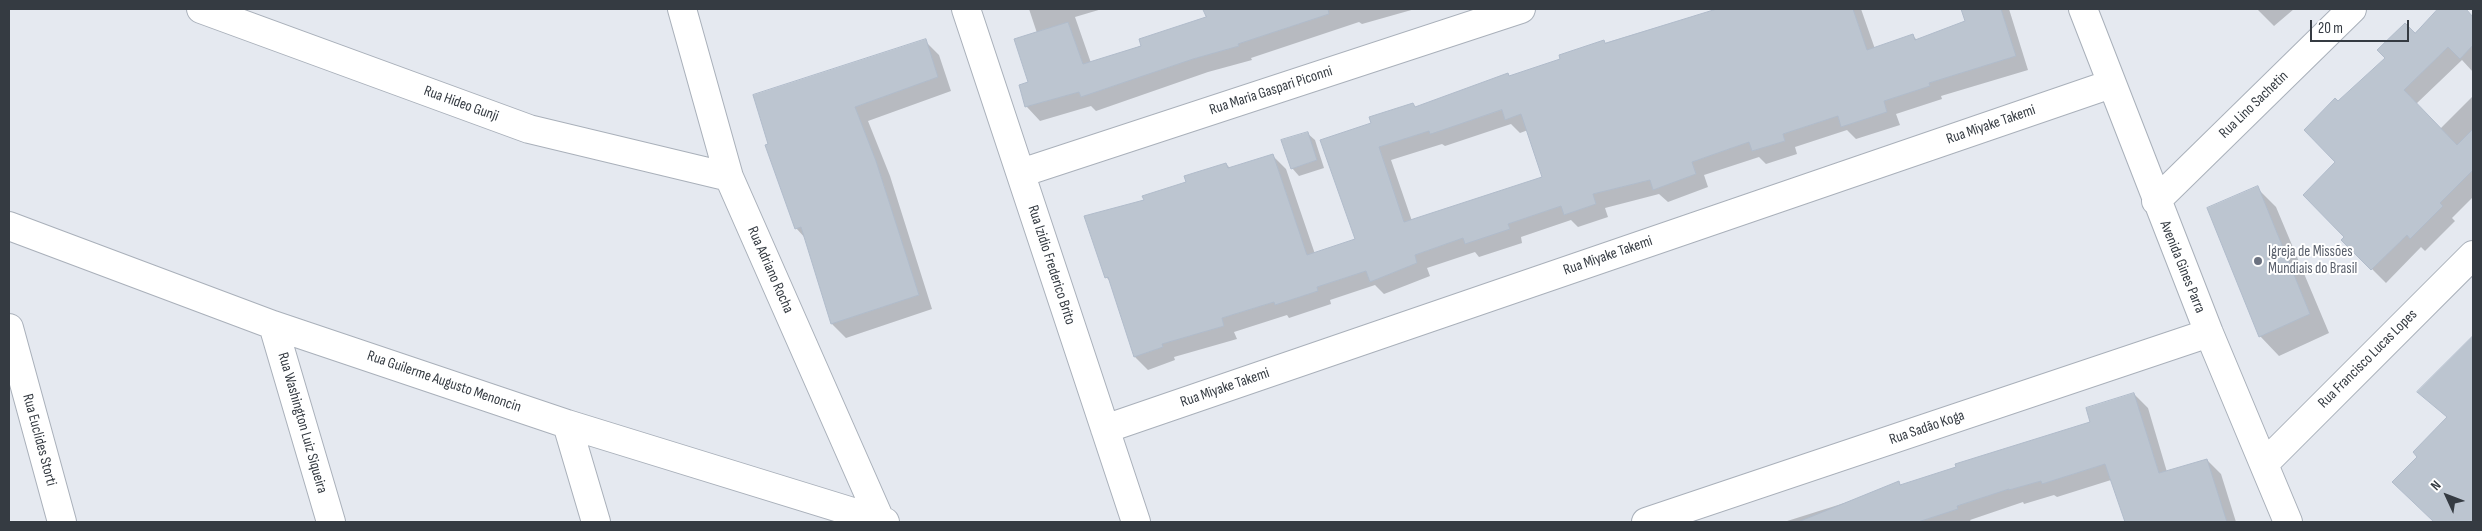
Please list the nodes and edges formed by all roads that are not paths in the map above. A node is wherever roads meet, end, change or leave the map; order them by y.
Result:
1 (201, 9) edge
2 (682, 9) edge
3 (966, 9) edge
4 (1521, 9) edge
5 (2083, 9) edge
6 (2352, 9) edge
7 (2111, 84) junction
8 (1021, 173) junction
9 (729, 177) junction
10 (2156, 201) junction
11 (9, 226) edge
12 (2473, 255) edge
13 (273, 325) junction
14 (9, 328) edge
15 (2209, 334) junction
16 (567, 424) junction
17 (1105, 429) junction
18 (2264, 464) junction
19 (62, 522) edge
20 (331, 522) edge
21 (596, 522) edge
22 (882, 522) edge
23 (1136, 522) edge
24 (1646, 522) edge
25 (2288, 522) edge

1 - 9 street, Rua Hideo Gunji
2 - 9 street, Rua Adriano Rocha
3 - 8 street, Rua Izidio Frederico Brito
4 - 8 street, Rua Maria Gaspari Piconni
5 - 7 street, Avenida Gines Parra
6 - 10 street, Rua Lino Sachetin
7 - 10 street, Avenida Gines Parra
7 - 17 street, Rua Miyake Takemi
8 - 17 street, Rua Izidio Frederico Brito
9 - 22 street, Rua Adriano Rocha
10 - 15 street, Avenida Gines Parra
11 - 13 street, Rua Guilerme Augusto Menoncin
12 - 18 street, Rua Francisco Lucas Lopes
13 - 16 street, Rua Guilerme Augusto Menoncin
13 - 20 street, Rua Washington Luiz Siqueira
14 - 19 street, Rua Euclides Storti
15 - 18 street, Avenida Gines Parra
15 - 24 street, Rua Sadão Koga
16 - 21 street
16 - 22 street, Rua Guilerme Augusto Menoncin
17 - 23 street, Rua Izidio Frederico Brito
18 - 25 street, Avenida Gines Parra

